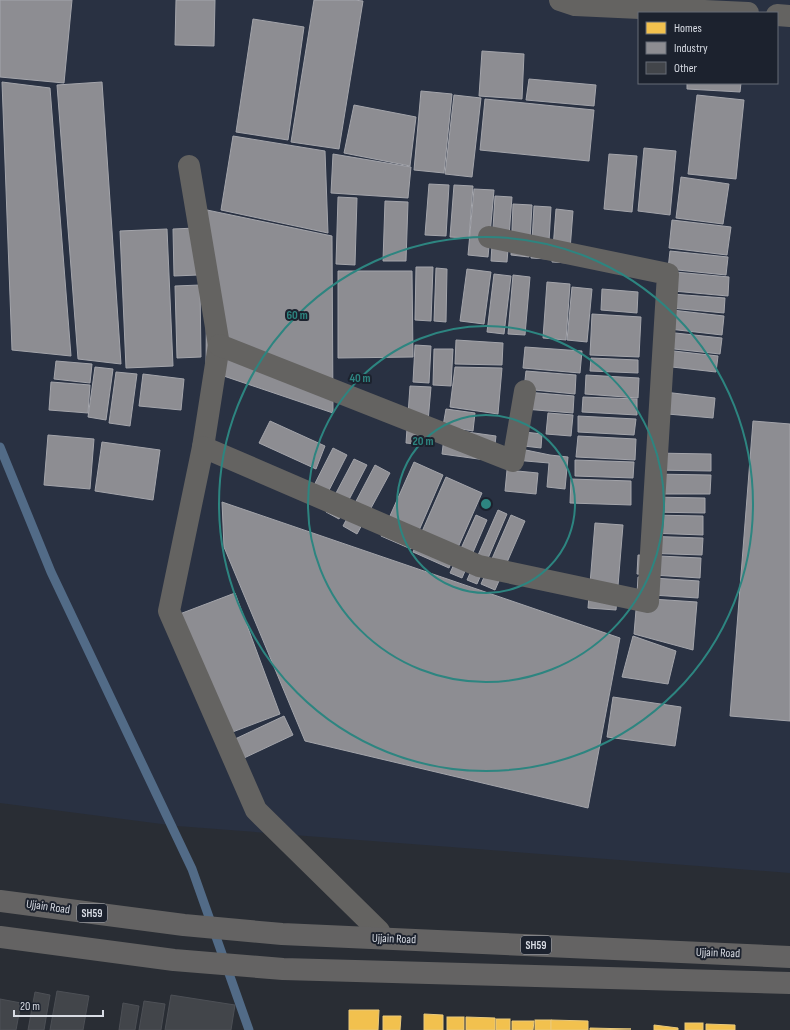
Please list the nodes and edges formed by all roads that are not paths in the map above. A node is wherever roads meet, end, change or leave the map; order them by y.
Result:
1 (560, 0) edge
2 (726, 12) edge
3 (778, 15) edge
4 (790, 16) edge
5 (189, 166) dead end
6 (489, 237) dead end
7 (219, 345) junction
8 (524, 391) dead end
9 (203, 447) junction
10 (0, 901) edge
11 (0, 937) edge
12 (382, 938) junction
13 (790, 957) edge
14 (790, 983) edge

1 - 2 street
3 - 4 street
5 - 7 street
6 - 9 street
7 - 8 street
7 - 9 street
9 - 12 street
10 - 12 main road, Ujjain Road / SH59
11 - 14 main road
12 - 13 main road, Ujjain Road / SH59

